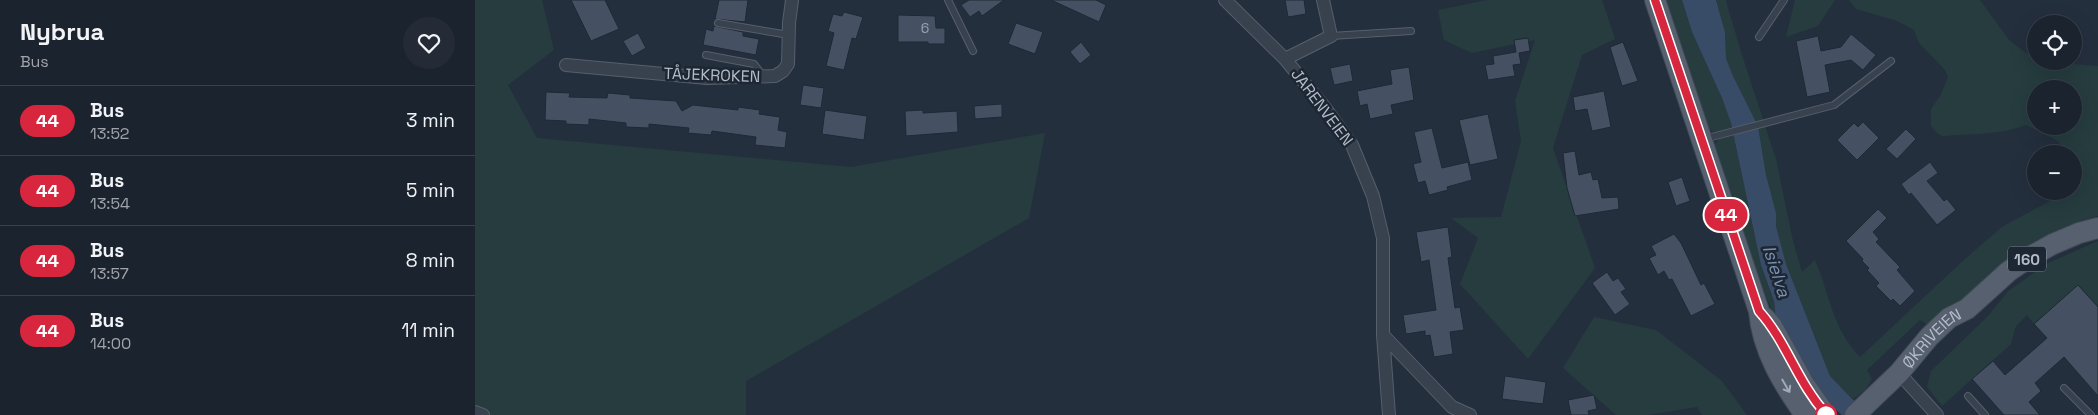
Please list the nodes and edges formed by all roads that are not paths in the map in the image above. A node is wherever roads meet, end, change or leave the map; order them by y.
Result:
1 (792, 0) edge
2 (948, 0) edge
3 (1225, 0) edge
4 (1323, 0) edge
5 (1655, 0) edge
6 (1784, 0) edge
7 (718, 23) dead end
8 (1411, 31) dead end
9 (789, 35) junction
10 (1331, 36) junction
11 (1759, 37) dead end
12 (973, 51) dead end
13 (706, 55) dead end
14 (1285, 59) junction
15 (1891, 61) dead end
16 (566, 65) dead end
17 (764, 77) junction
18 (1701, 139) junction
19 (2098, 228) edge
20 (1759, 311) junction
21 (1383, 335) junction
22 (1899, 373) junction
23 (2065, 388) dead end
24 (1968, 396) dead end
25 (1455, 411) edge
26 (475, 412) edge
27 (483, 415) edge
28 (1389, 415) edge
29 (1470, 415) edge
30 (1805, 415) edge
31 (1827, 415) edge
32 (1855, 415) edge
33 (1937, 415) edge
34 (1985, 415) edge
35 (2091, 415) edge

1 - 9 street, TÅJEKROKEN
2 - 12 lane
3 - 14 street, JARENVEIEN
4 - 10 street
5 - 18 main road
6 - 11 lane
7 - 9 lane
8 - 10 lane
9 - 17 street, TÅJEKROKEN
10 - 14 street
13 - 17 lane
14 - 21 street, JARENVEIEN
15 - 18 lane
16 - 17 street, TÅJEKROKEN
18 - 20 main road
19 - 22 main road, ØKRIVEIEN / 160
20 -> 30 main road
20 - 31 main road
21 - 25 street
21 - 28 street, JARENVEIEN
22 - 32 main road, ØKRIVEIEN / 160
22 - 33 street
23 - 35 lane
24 - 34 lane
25 - 29 street
26 - 27 street

